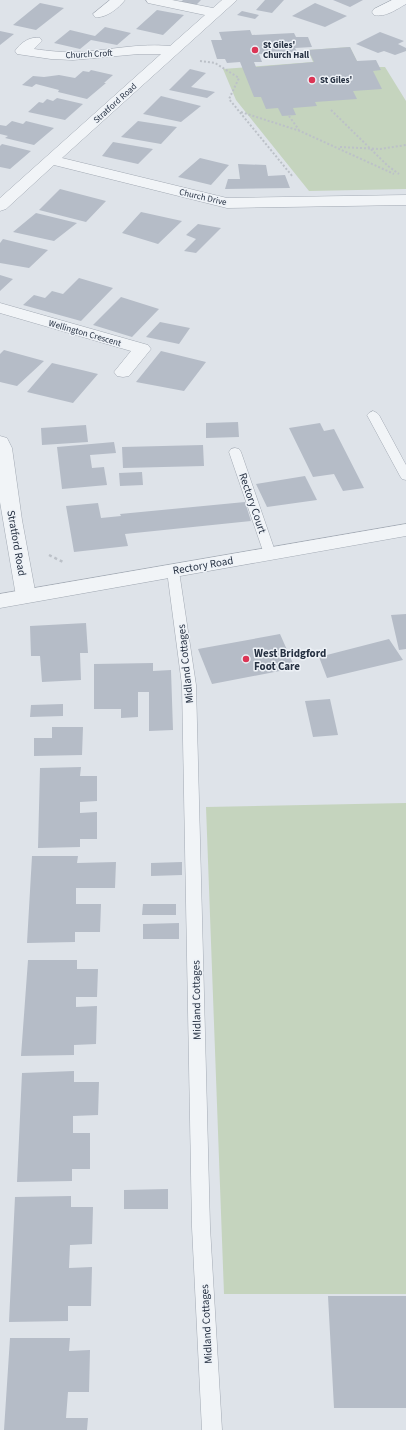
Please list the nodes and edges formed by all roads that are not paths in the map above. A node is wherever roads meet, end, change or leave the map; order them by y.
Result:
1 (118, 0) edge
2 (152, 0) edge
3 (230, 0) edge
4 (403, 0) edge
5 (379, 12) dead end
6 (216, 13) junction
7 (100, 14) dead end
8 (35, 41) dead end
9 (169, 54) junction
10 (51, 160) junction
11 (406, 200) edge
12 (0, 206) edge
13 (0, 308) edge
14 (123, 372) dead end
15 (373, 415) dead end
16 (0, 442) edge
17 (235, 452) dead end
18 (406, 476) edge
19 (406, 530) edge
20 (270, 554) junction
21 (173, 571) junction
22 (26, 596) junction
23 (0, 601) edge
24 (212, 1430) edge

1 - 7 street
2 - 6 street
3 - 6 street, Stratford Road
4 - 5 street
6 - 9 street, Stratford Road
8 - 9 street, Church Croft
9 - 10 street, Stratford Road
10 - 11 street, Church Drive
10 - 12 street, Stratford Road
13 - 14 street, Wellington Crescent
15 - 18 lane
16 - 22 street, Stratford Road
17 - 20 lane, Rectory Court
19 - 20 street, Rectory Road
20 - 21 street, Rectory Road
21 - 22 street, Rectory Road
21 - 24 lane, Midland Cottages
22 - 23 street, Rectory Road

